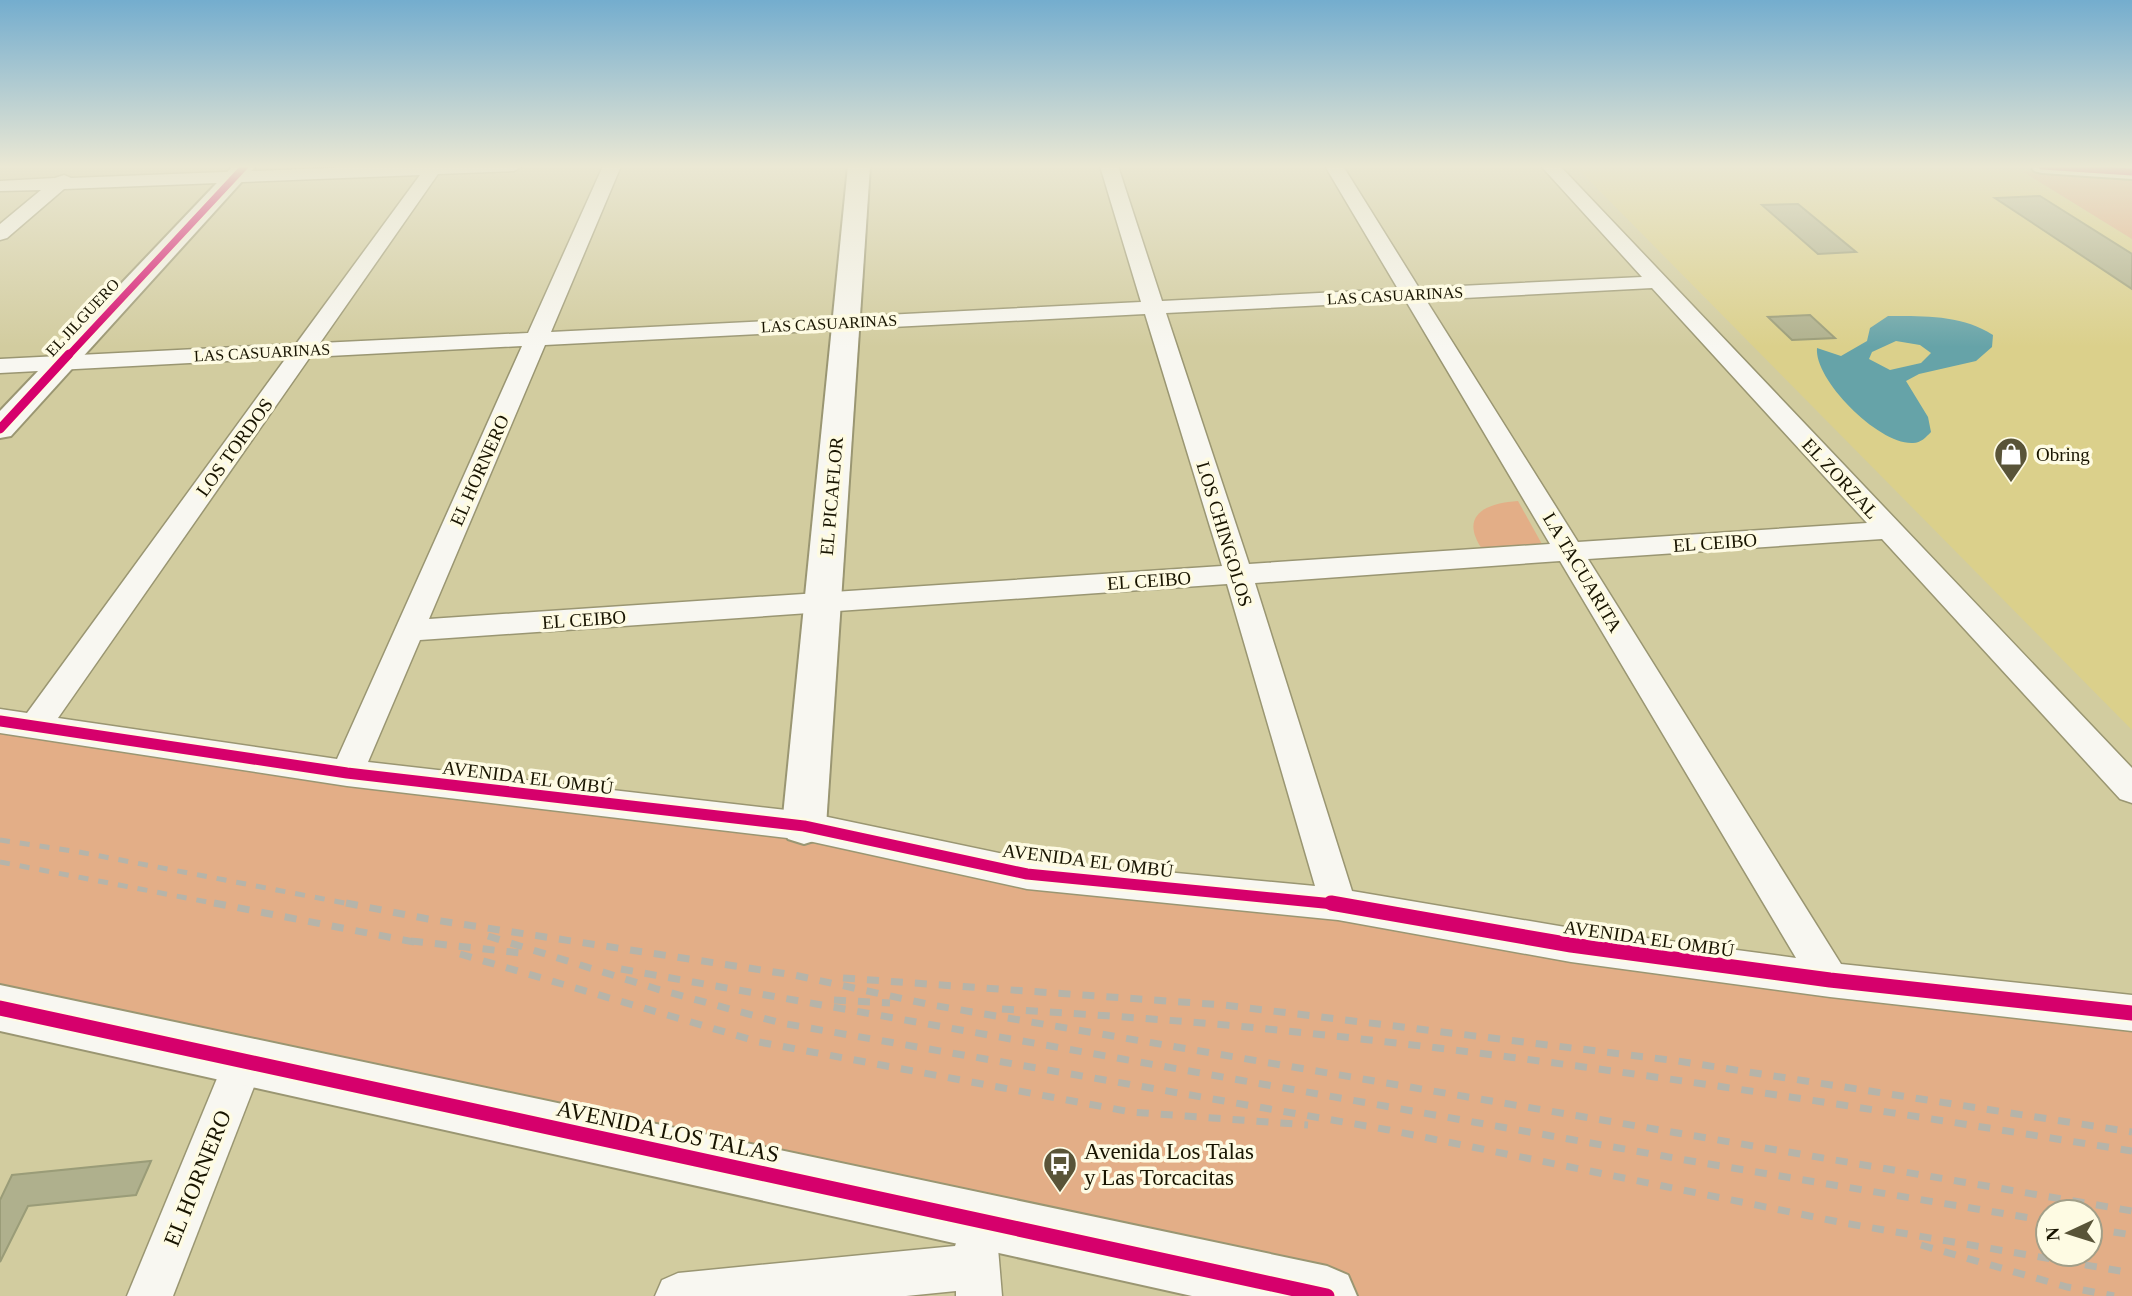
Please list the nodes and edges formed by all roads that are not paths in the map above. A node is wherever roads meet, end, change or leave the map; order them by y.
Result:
1 (188, 226) edge
2 (391, 226) edge
3 (586, 226) edge
4 (854, 226) edge
5 (1128, 226) edge
6 (1371, 226) edge
7 (1606, 226) edge
8 (1658, 282) junction
9 (1413, 294) junction
10 (1153, 307) junction
11 (846, 323) junction
12 (537, 338) junction
13 (303, 350) junction
14 (62, 362) junction
15 (0, 366) edge
16 (0, 429) edge
17 (1889, 530) junction
18 (1570, 551) junction
19 (1238, 574) junction
20 (822, 602) junction
21 (409, 631) junction
22 (17, 724) edge
23 (347, 773) junction
24 (2132, 790) edge
25 (804, 826) junction
26 (1338, 904) junction
27 (1830, 980) junction
28 (0, 1008) edge
29 (2132, 1013) edge
30 (244, 1061) junction
31 (977, 1261) edge
32 (150, 1296) edge
33 (678, 1296) edge
34 (1327, 1296) edge

1 - 14 main road, EL JILGUERO
2 - 13 street, LOS TORDOS
3 - 12 street, EL HORNERO
4 - 11 main road, EL PICAFLOR
5 - 10 street, LOS CHINGOLOS
6 - 9 street, LA TACUARITA
7 - 8 street, EL ZORZAL
8 - 9 street, LAS CASUARINAS
8 - 17 street, EL ZORZAL
9 - 10 street, LAS CASUARINAS
9 - 18 street, LA TACUARITA
10 - 11 street, LAS CASUARINAS
10 - 19 street, LOS CHINGOLOS
11 - 12 street, LAS CASUARINAS
11 - 20 main road, EL PICAFLOR
12 - 13 street, LAS CASUARINAS
12 - 21 street, EL HORNERO
13 - 14 street, LAS CASUARINAS
13 - 22 street, LOS TORDOS
14 - 15 street, LAS CASUARINAS
14 - 16 main road, EL JILGUERO
17 - 18 street, EL CEIBO
17 - 24 street, EL ZORZAL
18 - 19 street, EL CEIBO
18 - 27 street, LA TACUARITA
19 - 20 street, EL CEIBO
19 - 26 street, LOS CHINGOLOS
20 - 21 street, EL CEIBO
20 - 25 main road, EL PICAFLOR
21 - 23 street, EL HORNERO
22 - 23 street, AVENIDA EL OMBÚ
23 - 25 street, AVENIDA EL OMBÚ
25 - 26 street, AVENIDA EL OMBÚ
26 - 27 street, AVENIDA EL OMBÚ
27 - 29 street, AVENIDA EL OMBÚ
28 - 30 main road, AVENIDA LOS TALAS
30 - 31 main road, AVENIDA LOS TALAS
30 - 32 street, EL HORNERO
31 - 33 street
31 - 34 main road, AVENIDA LOS TALAS

